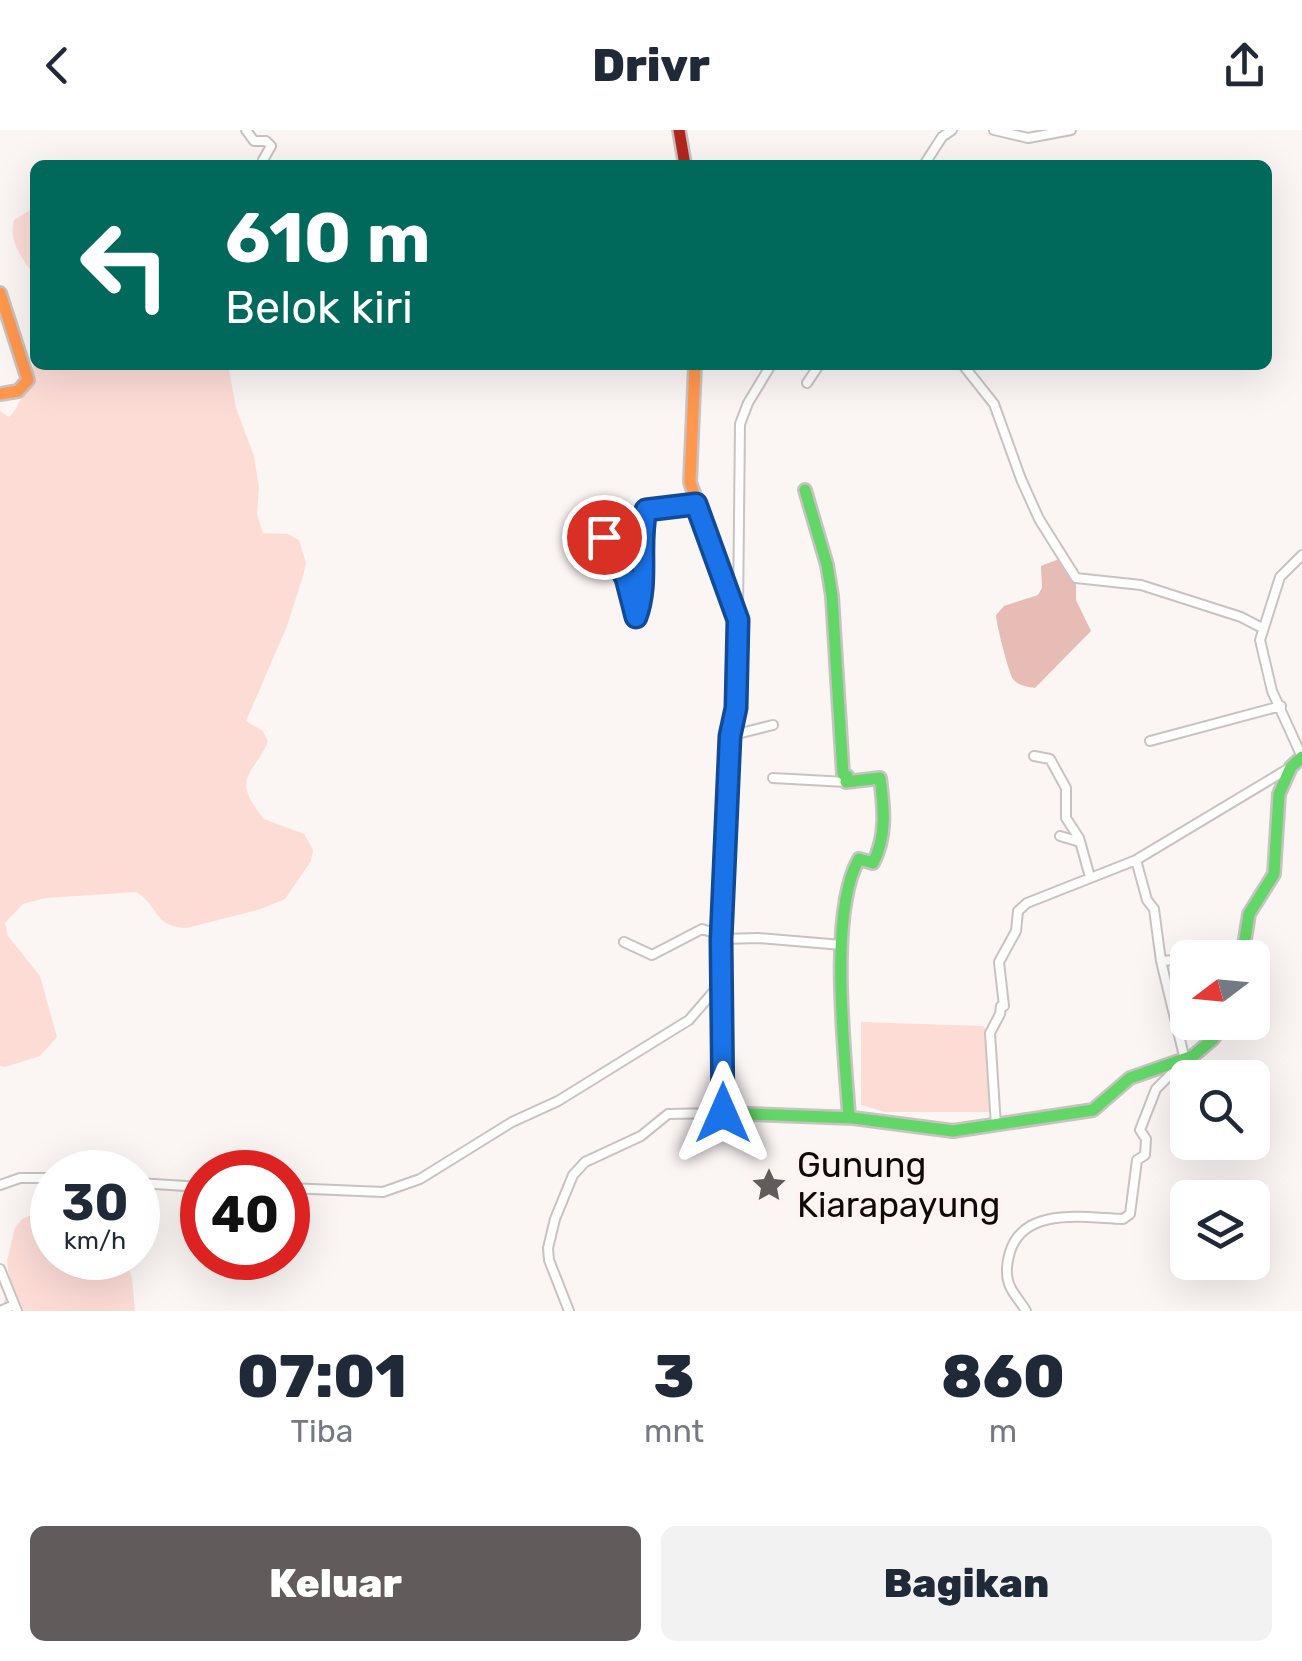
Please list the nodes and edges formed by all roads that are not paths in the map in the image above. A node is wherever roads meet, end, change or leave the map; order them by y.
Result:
1 (246, 130) edge
2 (680, 130) edge
3 (952, 130) edge
4 (994, 130) edge
5 (1071, 130) edge
6 (263, 160) edge
7 (684, 160) edge
8 (927, 160) edge
9 (0, 293) edge
10 (695, 370) edge
11 (768, 370) edge
12 (816, 370) edge
13 (967, 370) edge
14 (807, 383) dead end
15 (0, 394) edge
16 (805, 490) dead end
17 (696, 504) junction
18 (606, 506) dead end
19 (1302, 555) edge
20 (738, 620) junction
21 (1262, 628) junction
22 (1281, 706) junction
23 (774, 725) dead end
24 (730, 736) junction
25 (1150, 741) dead end
26 (1034, 756) dead end
27 (1302, 757) edge
28 (1291, 767) junction
29 (773, 778) dead end
30 (846, 782) junction
31 (1060, 836) dead end
32 (1080, 842) junction
33 (1136, 860) junction
34 (1090, 877) junction
35 (721, 937) junction
36 (1245, 940) edge
37 (624, 942) dead end
38 (842, 945) junction
39 (1161, 960) junction
40 (1170, 960) edge
41 (722, 980) junction
42 (1213, 1040) edge
43 (1185, 1060) joint
44 (1170, 1065) edge
45 (1170, 1073) edge
46 (723, 1113) junction
47 (848, 1117) junction
48 (996, 1126) junction
49 (30, 1179) edge
50 (0, 1185) edge
51 (310, 1189) edge
52 (0, 1269) edge
53 (16, 1308) edge
54 (0, 1311) edge
55 (570, 1311) edge
56 (1026, 1311) edge

1 - 6 street
2 - 7 street
3 - 8 street
4 - 5 street
9 - 15 street
10 - 17 street
11 - 20 street
12 - 14 street
13 - 21 street
16 - 30 street
17 - 18 street
17 - 20 street
19 - 21 street
20 - 24 street
21 - 22 street
22 - 25 street
22 - 27 street
23 - 24 street
24 - 35 street
26 - 32 street
27 - 28 street
28 - 33 street
28 - 36 street
29 - 30 street
30 - 38 street
31 - 32 street
32 - 34 street
33 - 34 street
33 - 39 street
34 - 48 street
35 - 37 street
35 - 38 street
35 - 41 street
38 - 47 street
39 - 40 street
39 - 43 street
41 - 46 street
41 - 51 street
42 - 43 street
44 - 48 street
45 - 56 street
46 - 47 street
46 - 55 street
47 - 48 street
49 - 50 street
52 - 53 street
53 - 54 street

